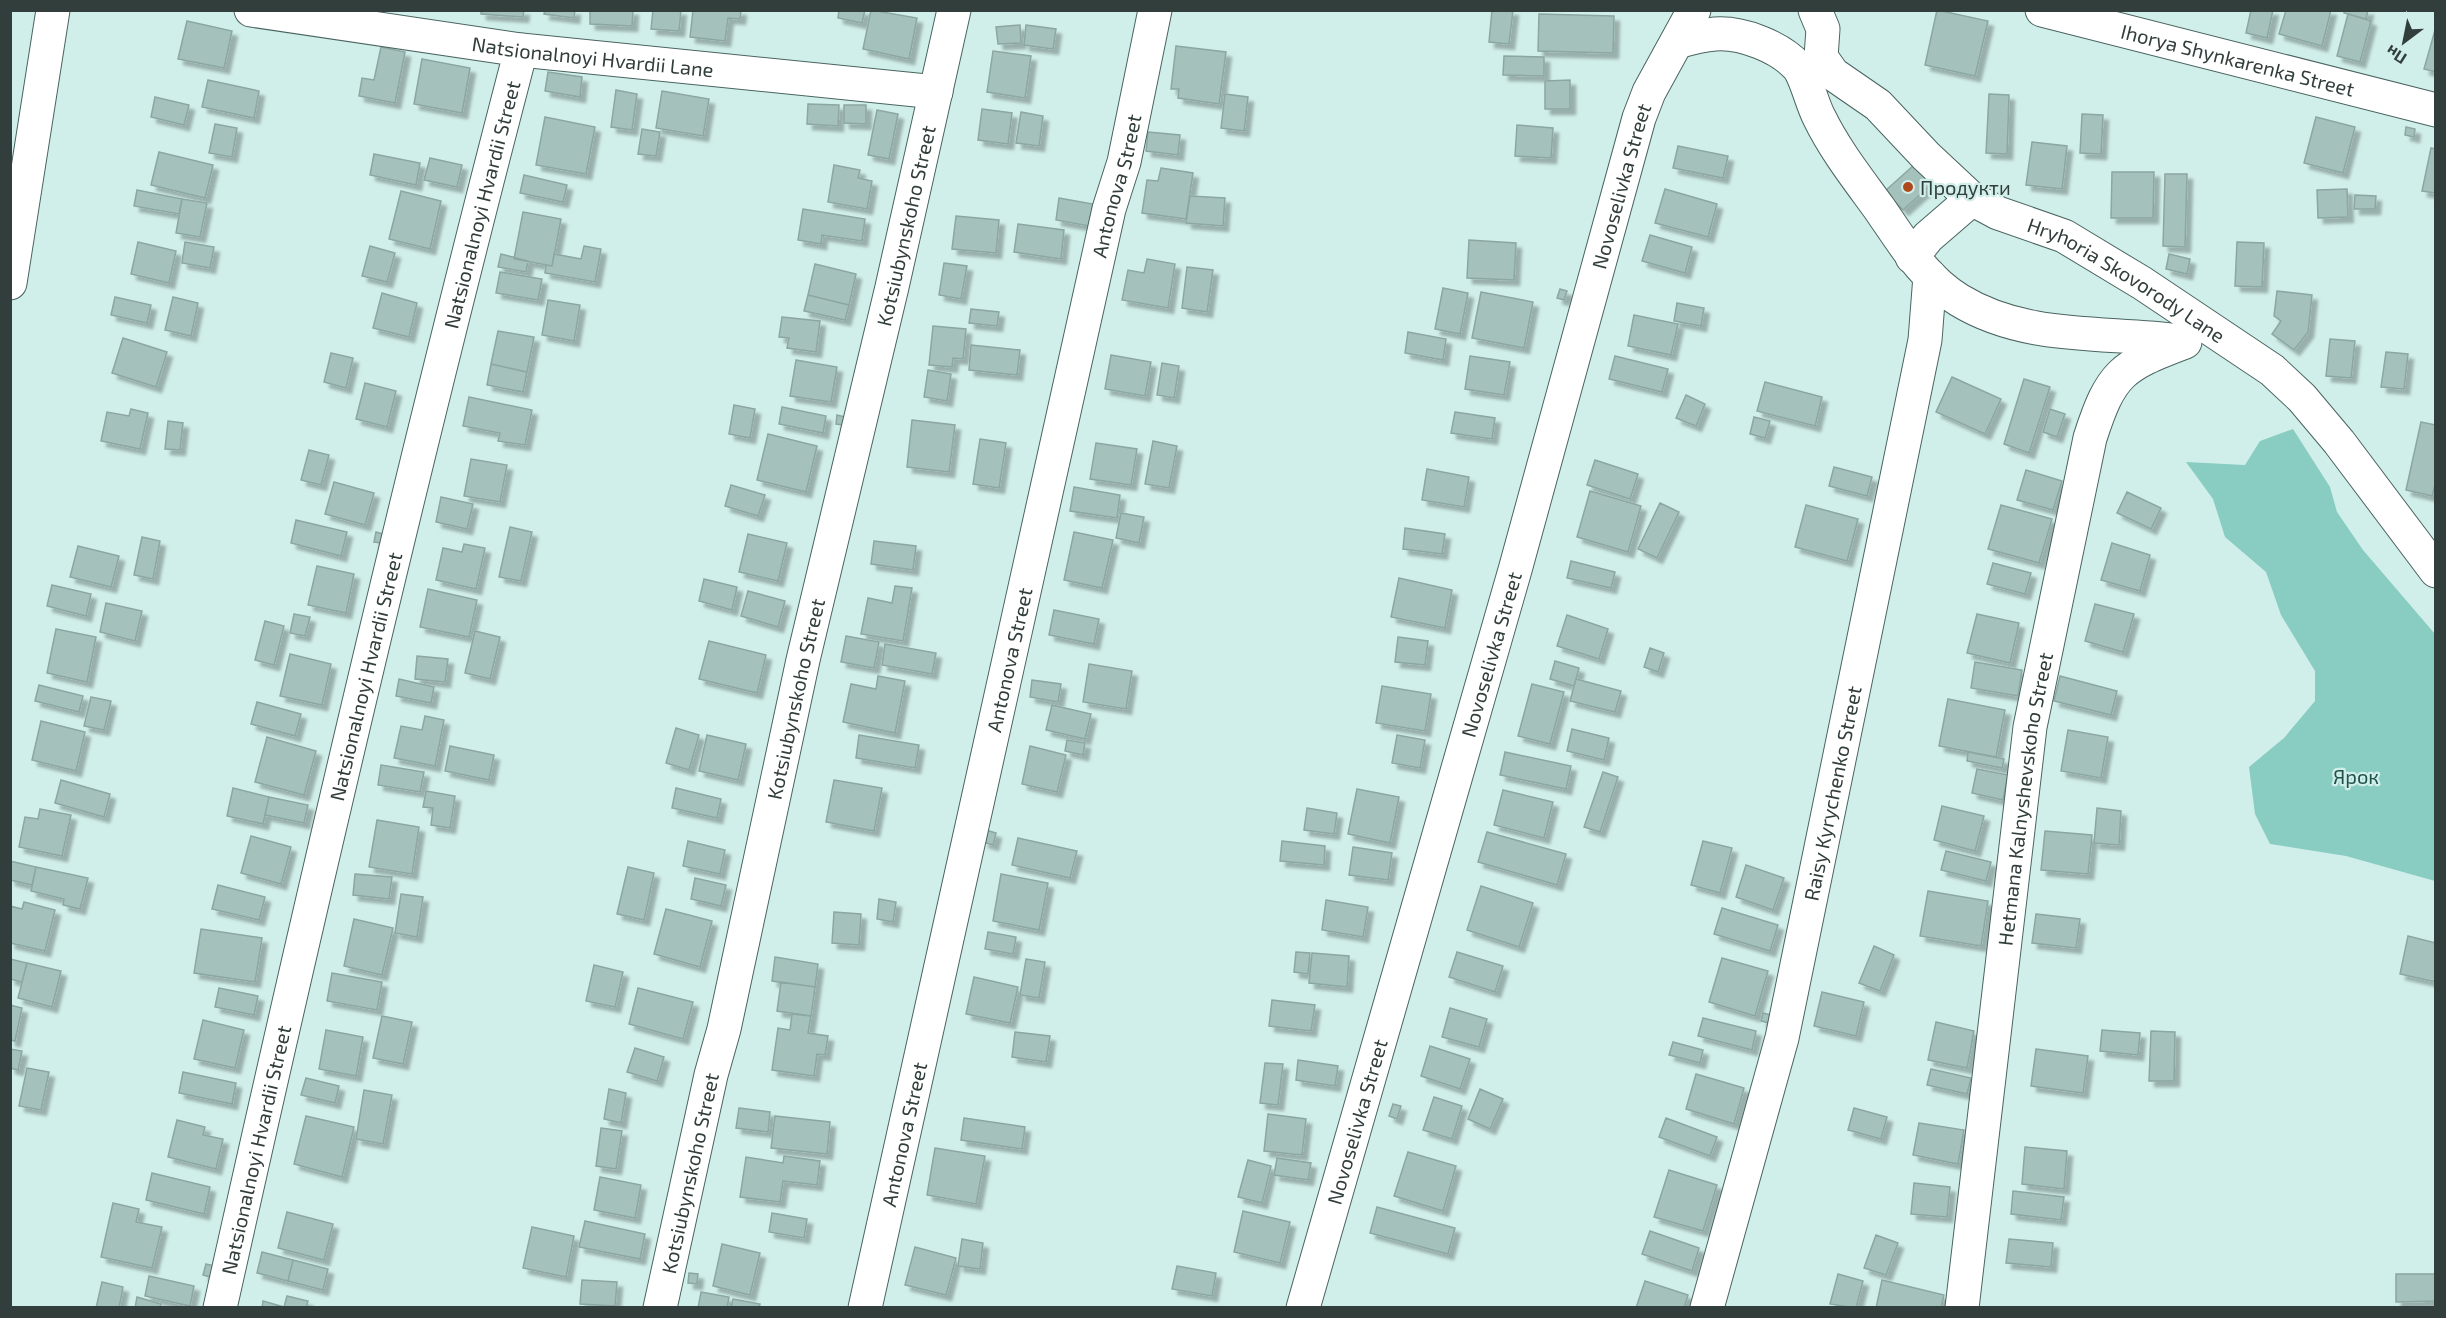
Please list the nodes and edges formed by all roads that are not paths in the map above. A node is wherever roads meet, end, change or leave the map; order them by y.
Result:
1 (53, 10) edge
2 (251, 10) edge
3 (954, 10) edge
4 (1155, 10) edge
5 (1694, 10) edge
6 (1815, 10) edge
7 (2042, 10) edge
8 (1680, 41) junction
9 (521, 50) junction
10 (1800, 69) junction
11 (1853, 88) junction
12 (936, 92) junction
13 (2436, 110) edge
14 (1972, 199) junction
15 (1921, 266) junction
16 (10, 283) edge
17 (2185, 342) junction
18 (2244, 351) junction
19 (2436, 571) edge
20 (220, 1308) edge
21 (660, 1308) edge
22 (865, 1308) edge
23 (1302, 1308) edge
24 (1707, 1308) edge
25 (1962, 1308) edge

1 - 16 street
2 - 9 street, Natsionalnoyi Hvardii Lane
3 - 12 street, Kotsiubynskoho Street
4 - 22 street, Antonova Street
5 - 8 street, Novoselivka Street
6 - 11 street, Hryhoria Skovorody Lane
7 - 13 street, Ihorya Shynkarenka Street
8 - 10 street
8 - 23 street, Novoselivka Street
9 - 12 street, Natsionalnoyi Hvardii Lane
9 - 20 street, Natsionalnoyi Hvardii Street
10 - 11 street
10 - 15 street
11 - 14 street, Hryhoria Skovorody Lane
12 - 21 street, Kotsiubynskoho Street
14 - 15 street
14 - 18 street, Hryhoria Skovorody Lane
15 - 17 street
15 - 24 street, Raisy Kyrychenko Street
17 - 18 street
17 - 25 street, Hetmana Kalnyshevskoho Street
18 - 19 street, Hryhoria Skovorody Lane

